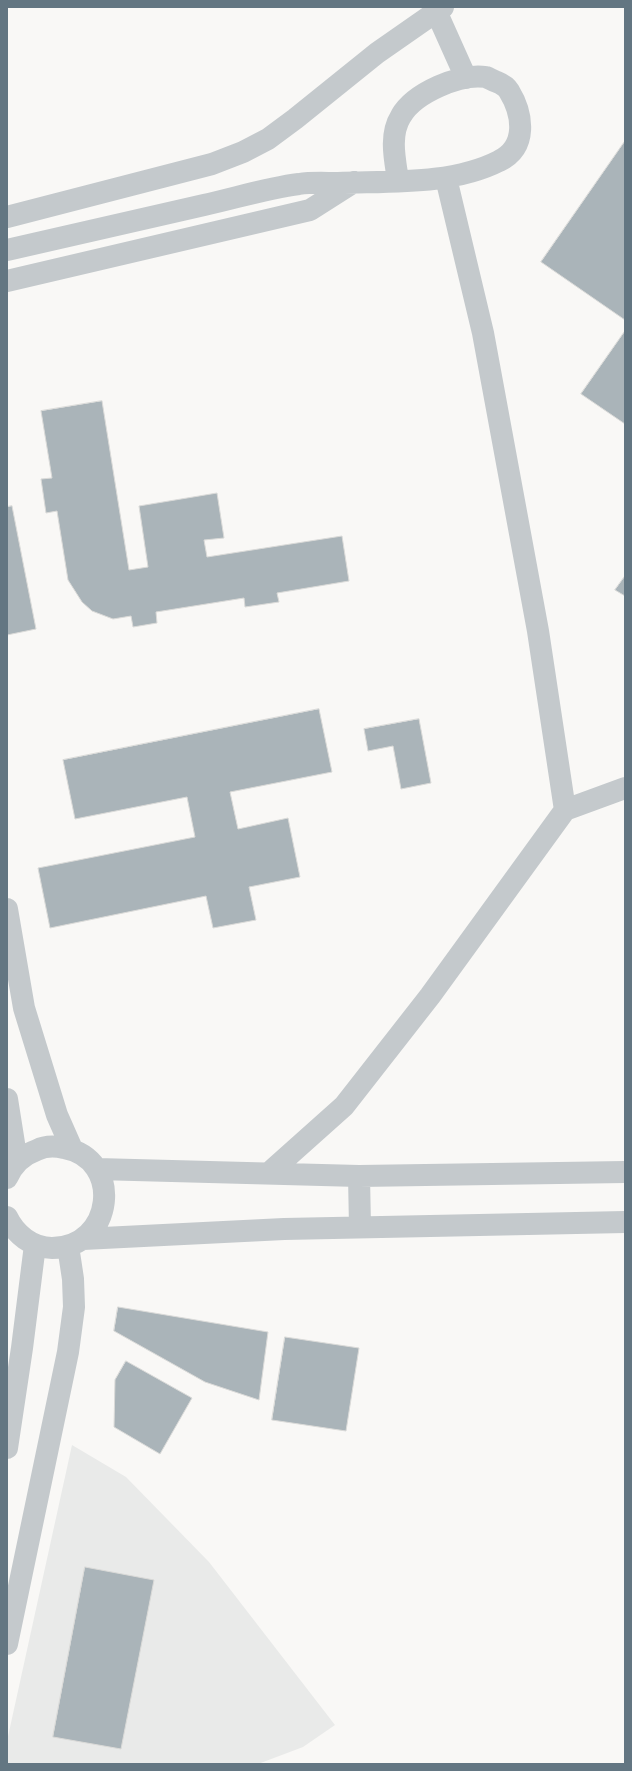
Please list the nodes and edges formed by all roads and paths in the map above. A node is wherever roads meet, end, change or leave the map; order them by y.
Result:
1 (440, 9) edge
2 (466, 78) junction
3 (446, 178) junction
4 (398, 180) junction
5 (354, 182) junction
6 (7, 217) edge
7 (7, 250) edge
8 (7, 281) edge
9 (625, 788) edge
10 (565, 810) junction
11 (7, 909) edge
12 (7, 1099) edge
13 (72, 1149) junction
14 (97, 1169) junction
15 (10, 1170) edge
16 (625, 1172) edge
17 (268, 1174) junction
18 (359, 1176) junction
19 (7, 1217) edge
20 (625, 1222) edge
21 (360, 1227) junction
22 (21, 1239) edge
23 (75, 1243) junction
24 (7, 1448) edge
25 (7, 1644) edge

1 - 2 street
1 - 6 street
2 - 3 street
2 - 4 street
3 - 4 street
3 - 10 street
4 - 5 street
5 - 7 street
5 - 8 street
9 - 10 street
10 - 17 street
11 - 13 street
12 - 15 street
13 - 14 street
13 - 15 street
14 - 17 street
14 - 23 street
16 - 18 street
17 - 18 street
18 - 21 street
19 - 22 street
20 - 21 street
21 - 23 street
22 - 23 street
22 - 24 street
23 - 25 street

